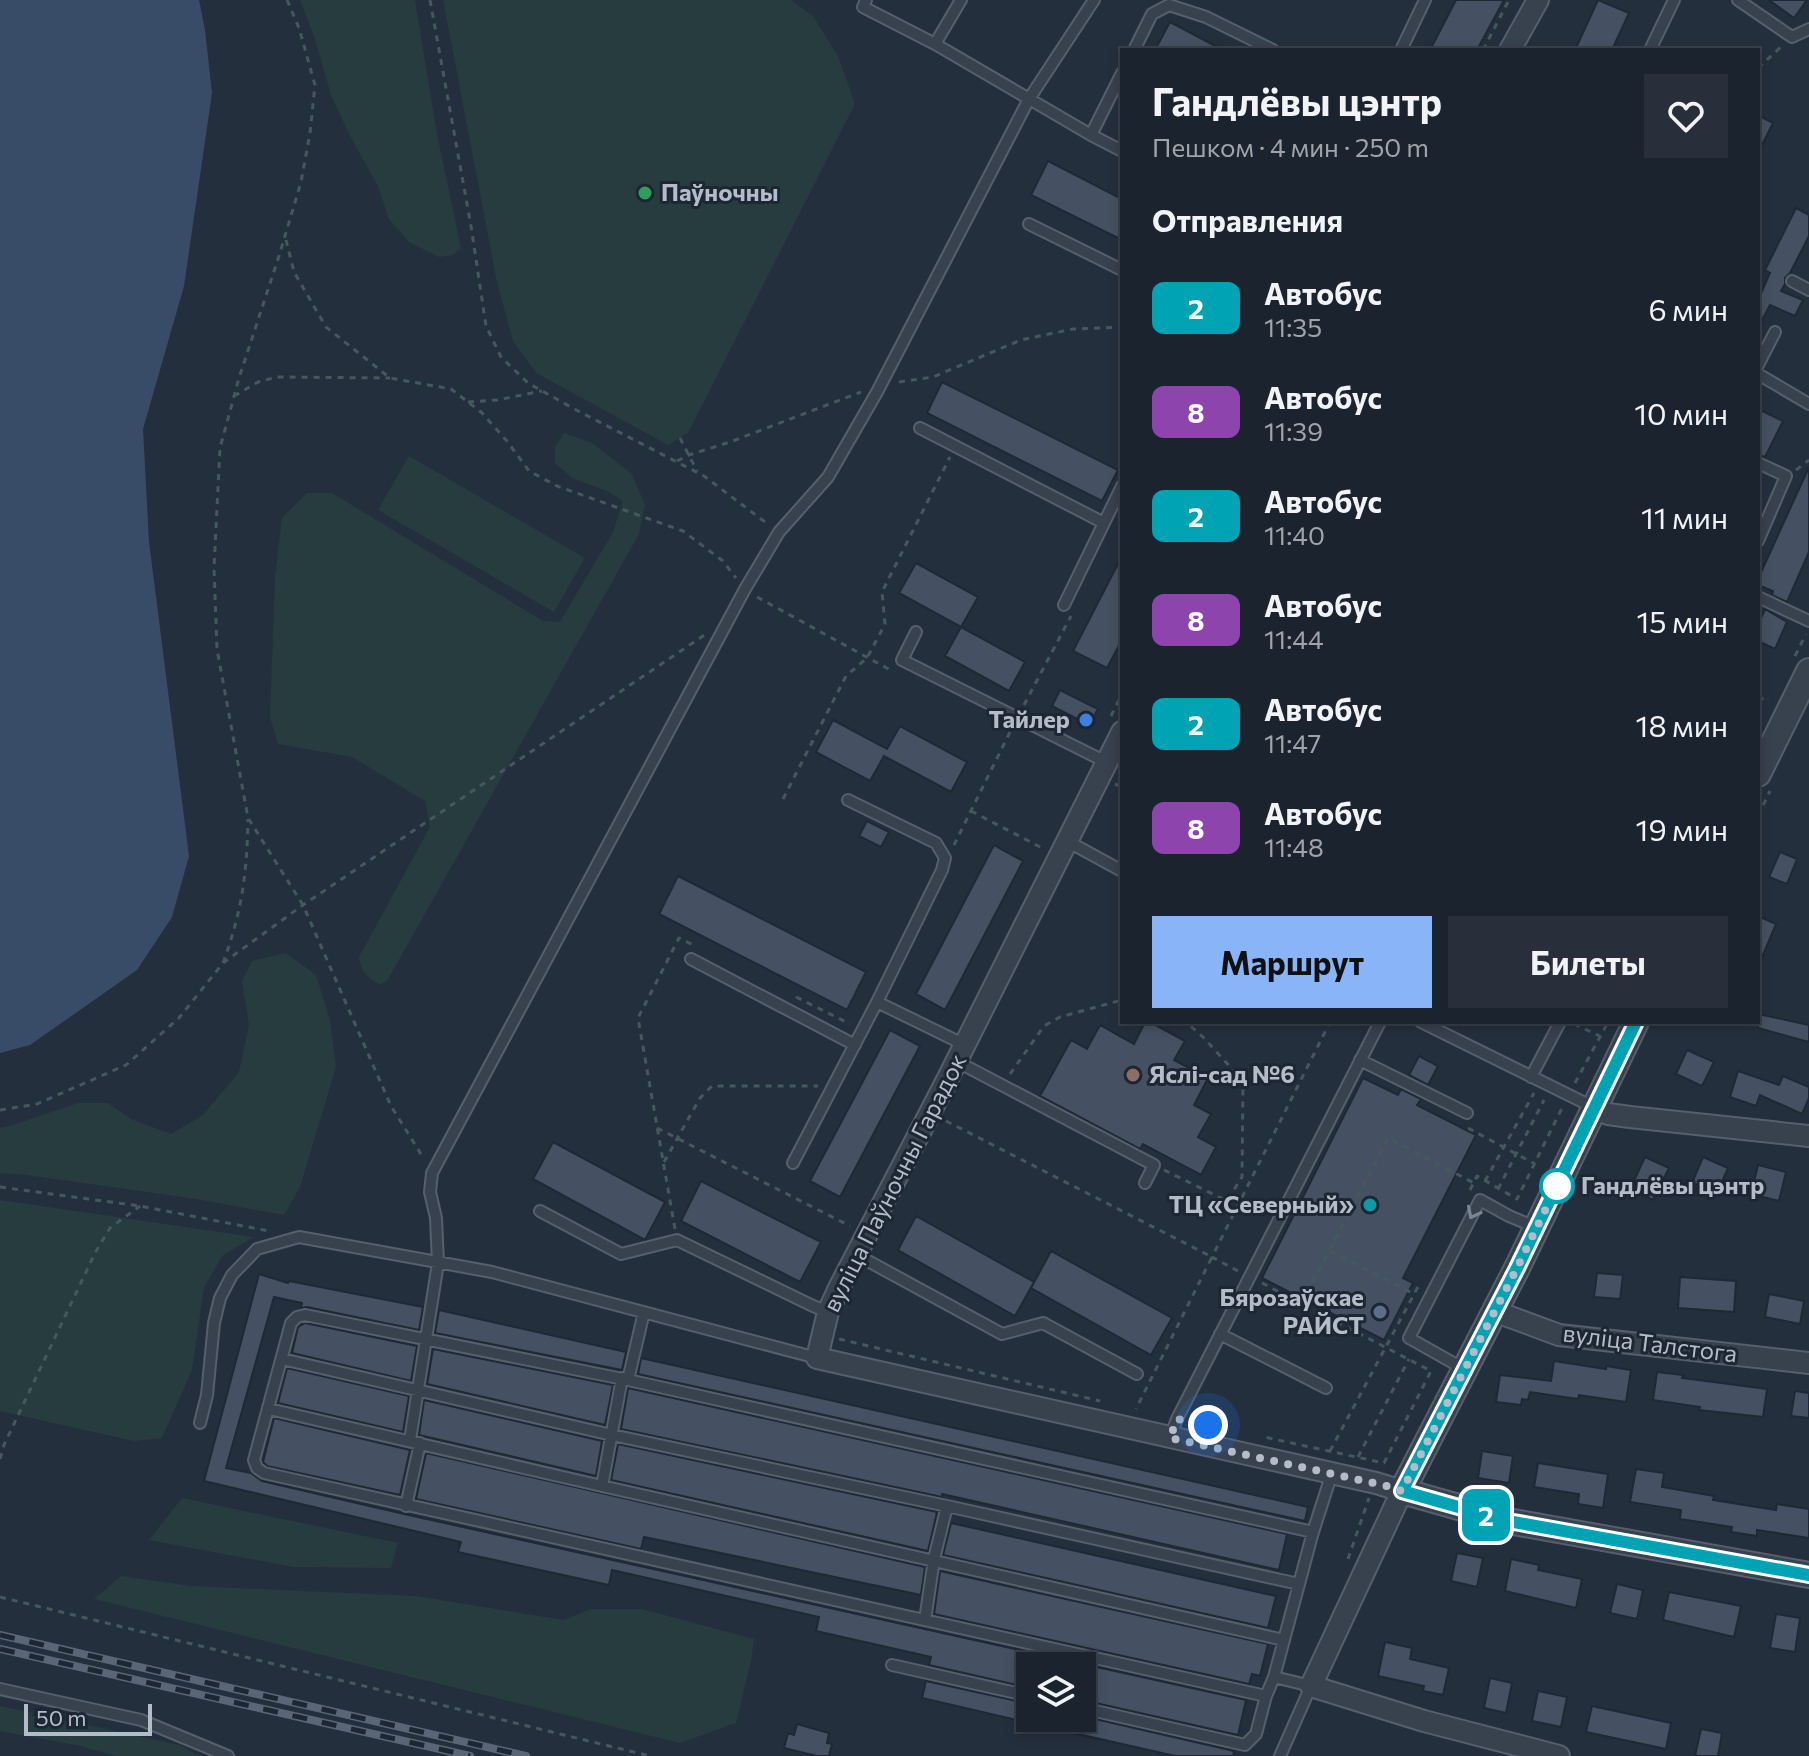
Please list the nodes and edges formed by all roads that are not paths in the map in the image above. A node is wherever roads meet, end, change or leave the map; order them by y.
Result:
1 (866, 0) edge
2 (961, 0) edge
3 (1094, 0) edge
4 (1425, 0) edge
5 (1538, 0) edge
6 (1674, 0) edge
7 (1738, 0) edge
8 (1809, 29) edge
9 (935, 44) junction
10 (1135, 48) edge
11 (1269, 48) edge
12 (1402, 48) edge
13 (1511, 48) edge
14 (1651, 48) edge
15 (1120, 77) edge
16 (1029, 99) junction
17 (1091, 135) junction
18 (1120, 150) edge
19 (1029, 224) dead end
20 (1120, 269) edge
21 (1792, 281) dead end
22 (1809, 290) edge
23 (1775, 332) dead end
24 (1760, 361) edge
25 (1760, 375) edge
26 (1809, 404) edge
27 (920, 428) dead end
28 (1760, 464) edge
29 (1120, 494) edge
30 (1104, 523) junction
31 (1760, 536) edge
32 (1760, 598) edge
33 (1068, 608) road end
34 (1809, 621) edge
35 (916, 632) dead end
36 (1809, 671) edge
37 (1120, 736) edge
38 (1106, 762) junction
39 (1760, 770) edge
40 (848, 800) dead end
41 (1067, 841) junction
42 (1120, 870) edge
43 (691, 959) dead end
44 (877, 1002) junction
45 (1379, 1024) edge
46 (1425, 1024) edge
47 (1559, 1024) edge
48 (1635, 1024) edge
49 (855, 1045) junction
50 (960, 1053) junction
51 (1360, 1060) junction
52 (1541, 1081) junction
53 (1595, 1108) junction
54 (1467, 1113) dead end
55 (1809, 1136) edge
56 (793, 1163) dead end
57 (1145, 1183) dead end
58 (540, 1211) dead end
59 (1537, 1228) junction
60 (857, 1255) junction
61 (438, 1263) junction
62 (1494, 1311) junction
63 (644, 1312) junction
64 (828, 1312) junction
65 (1220, 1334) junction
66 (426, 1339) junction
67 (817, 1358) junction
68 (282, 1359) junction
69 (1809, 1363) edge
70 (1465, 1369) junction
71 (1137, 1374) dead end
72 (625, 1379) junction
73 (1326, 1388) dead end
74 (418, 1390) junction
75 (269, 1409) junction
76 (200, 1423) dead end
77 (612, 1435) junction
78 (1170, 1438) junction
79 (415, 1442) junction
80 (1332, 1473) junction
81 (602, 1486) junction
82 (1402, 1491) junction
83 (406, 1506) junction
84 (947, 1506) junction
85 (1313, 1532) junction
86 (934, 1559) junction
87 (1809, 1575) edge
88 (1299, 1584) junction
89 (925, 1620) junction
90 (1284, 1640) junction
91 (892, 1665) dead end
92 (1274, 1677) junction
93 (1311, 1686) junction
94 (0, 1689) edge
95 (1016, 1693) edge
96 (1266, 1696) junction
97 (1096, 1711) edge
98 (228, 1756) edge
99 (1280, 1756) edge
100 (1559, 1756) edge

1 - 9 lane
2 - 9 lane
3 - 16 lane
4 - 12 lane
5 - 13 street
6 - 14 lane
7 - 8 lane
9 - 16 lane
10 - 11 lane
15 - 17 lane
16 - 17 lane
16 - 61 lane
17 - 18 lane
19 - 20 lane
21 - 22 lane
23 - 24 lane
25 - 26 lane
27 - 30 lane
28 - 31 lane
29 - 30 lane
30 - 33 lane
32 - 34 lane
35 - 38 lane
36 - 39 street
37 - 38 street, вуліца Паўночны Гарадок
38 - 41 street, вуліца Паўночны Гарадок
40 - 44 lane
41 - 42 lane
41 - 50 street, вуліца Паўночны Гарадок
43 - 49 lane
44 - 49 lane
44 - 50 lane
45 - 51 lane
46 - 52 lane
47 - 52 lane
48 - 53 street
49 - 56 lane
50 - 57 lane
50 - 60 street, вуліца Паўночны Гарадок
51 - 54 lane
51 - 65 lane
52 - 53 lane
53 - 55 street
53 - 59 street
58 - 64 lane
59 - 62 street
59 -> 70 lane
60 - 64 street, вуліца Паўночны Гарадок
60 - 71 lane
61 - 63 lane
61 - 66 lane
61 - 76 lane
62 - 69 street, вуліца Талстога
62 - 70 street
63 - 67 lane
63 - 72 lane
64 - 67 street, вуліца Паўночны Гарадок
65 - 73 lane
65 - 78 lane
66 - 68 lane
66 - 72 lane
66 - 74 lane
67 - 78 street
68 - 74 lane
68 - 75 lane
70 - 82 street
72 - 77 lane
72 - 85 lane
74 - 77 lane
74 - 79 lane
75 - 79 lane
75 - 83 lane
77 - 81 lane
77 - 84 lane
78 - 80 street
79 - 81 lane
79 - 83 lane
80 - 82 street
80 - 85 lane
81 - 86 lane
82 - 87 street
82 - 93 street
83 - 89 lane
84 - 86 lane
84 - 88 lane
85 - 88 lane
86 - 89 lane
86 - 90 lane
88 - 90 lane
89 - 96 lane
90 - 92 lane
91 - 95 lane
92 - 93 lane
92 - 96 lane
93 - 99 lane
93 - 100 street
94 - 98 lane
96 - 97 lane

